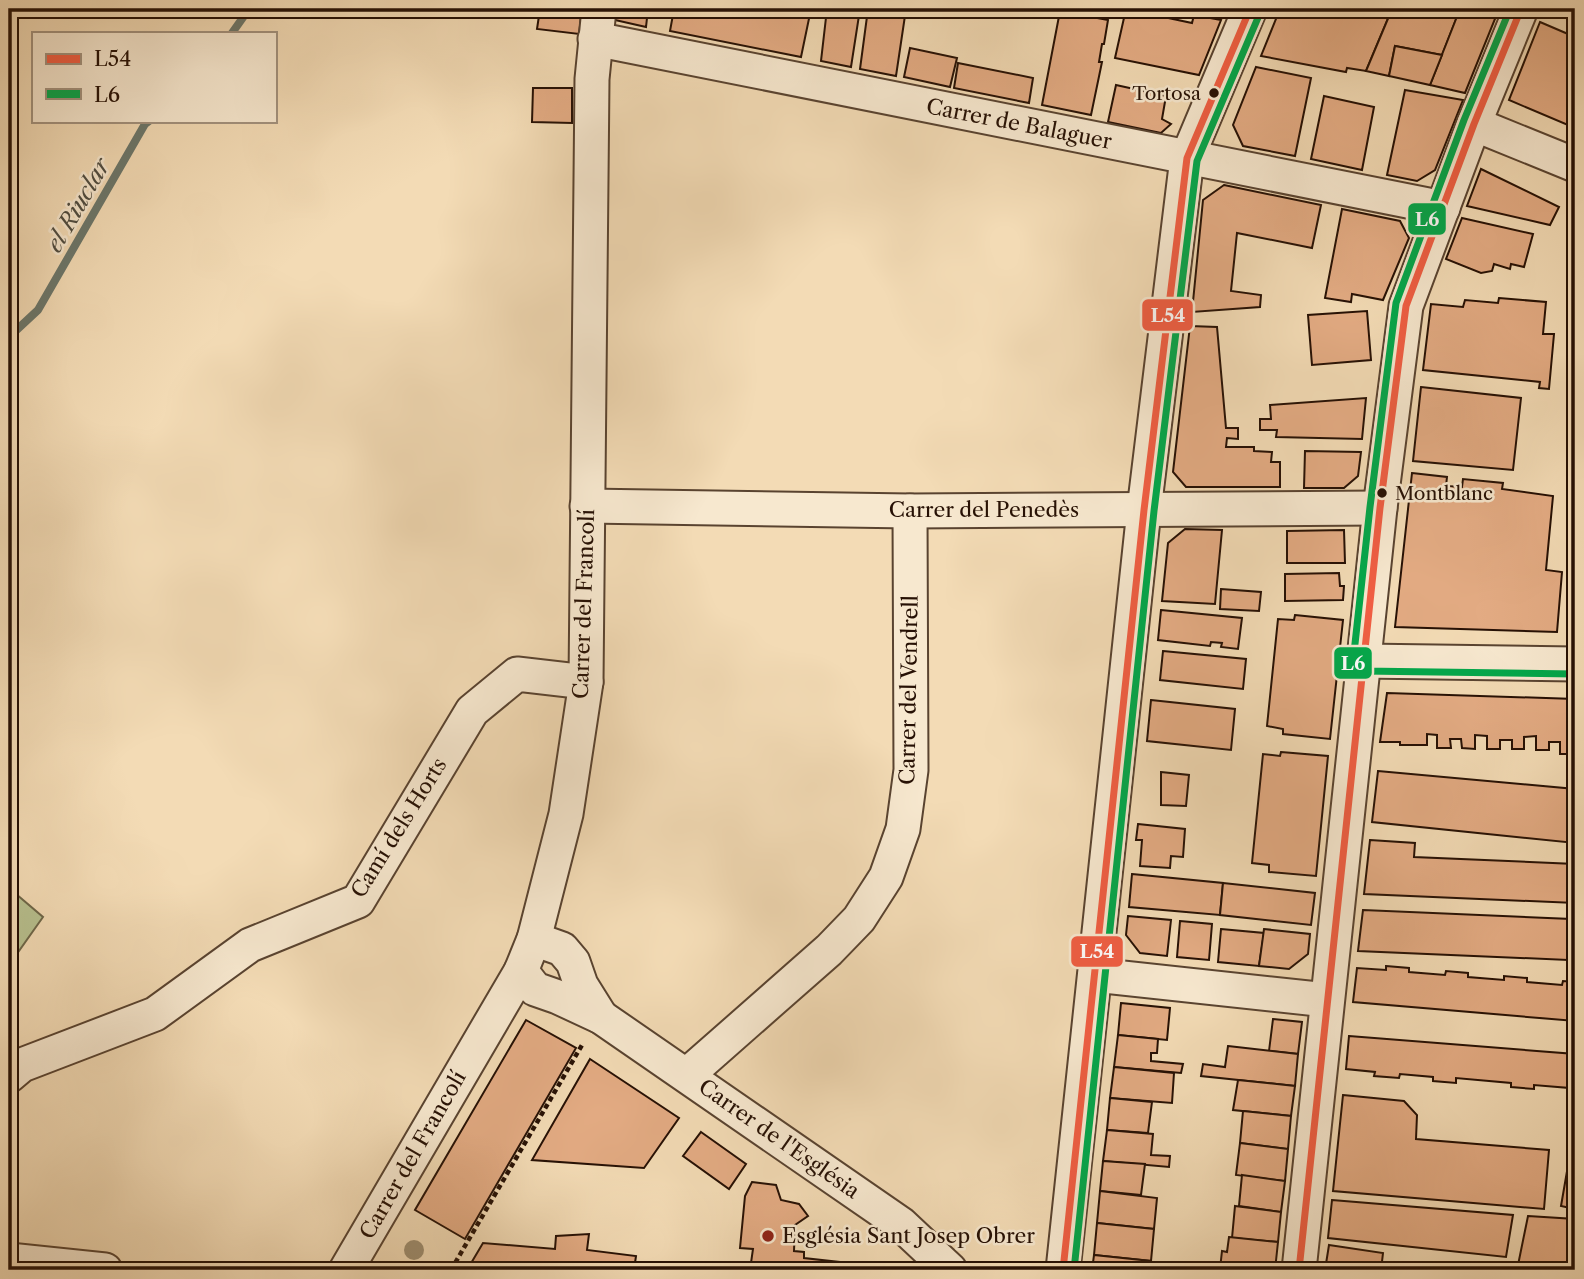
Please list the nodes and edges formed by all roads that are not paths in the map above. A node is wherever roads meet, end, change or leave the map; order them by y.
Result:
1 (1250, 9) edge
2 (1521, 9) edge
3 (597, 24) edge
4 (1475, 124) junction
5 (1187, 158) junction
6 (1575, 165) edge
7 (1443, 208) junction
8 (587, 506) junction
9 (1380, 508) junction
10 (1144, 510) junction
11 (910, 511) junction
12 (1363, 661) junction
13 (1575, 664) edge
14 (586, 682) junction
15 (534, 939) junction
16 (521, 971) junction
17 (1095, 975) junction
18 (1327, 1000) junction
19 (601, 1017) junction
20 (687, 1075) junction
21 (9, 1076) edge
22 (9, 1260) edge
23 (105, 1270) edge
24 (346, 1270) edge
25 (950, 1270) edge
26 (1063, 1270) edge
27 (1299, 1270) edge

1 - 5 street
2 - 4 street
3 - 5 street, Carrer de Balaguer
3 - 8 street, Carrer del Francolí
4 - 6 street
4 - 7 street
5 - 7 street, Carrer de Balaguer
5 - 10 street
7 - 9 street
8 - 11 street, Carrer del Penedès
8 - 14 street, Carrer del Francolí
9 - 10 street, Carrer del Penedès
9 - 12 street
10 - 11 street, Carrer del Penedès
10 - 17 street
11 - 20 street, Carrer del Vendrell
12 - 13 street
12 - 18 street
14 - 15 street, Carrer del Francolí
14 - 21 street, Camí dels Horts
15 - 16 street, Carrer del Francolí
15 - 19 street, Carrer de l'Església
16 - 19 street, Carrer de l'Església
16 - 24 street, Carrer del Francolí
17 - 18 street
17 - 26 street
18 - 27 street
19 - 20 street, Carrer de l'Església
20 - 25 street, Carrer de l'Església
22 - 23 street

